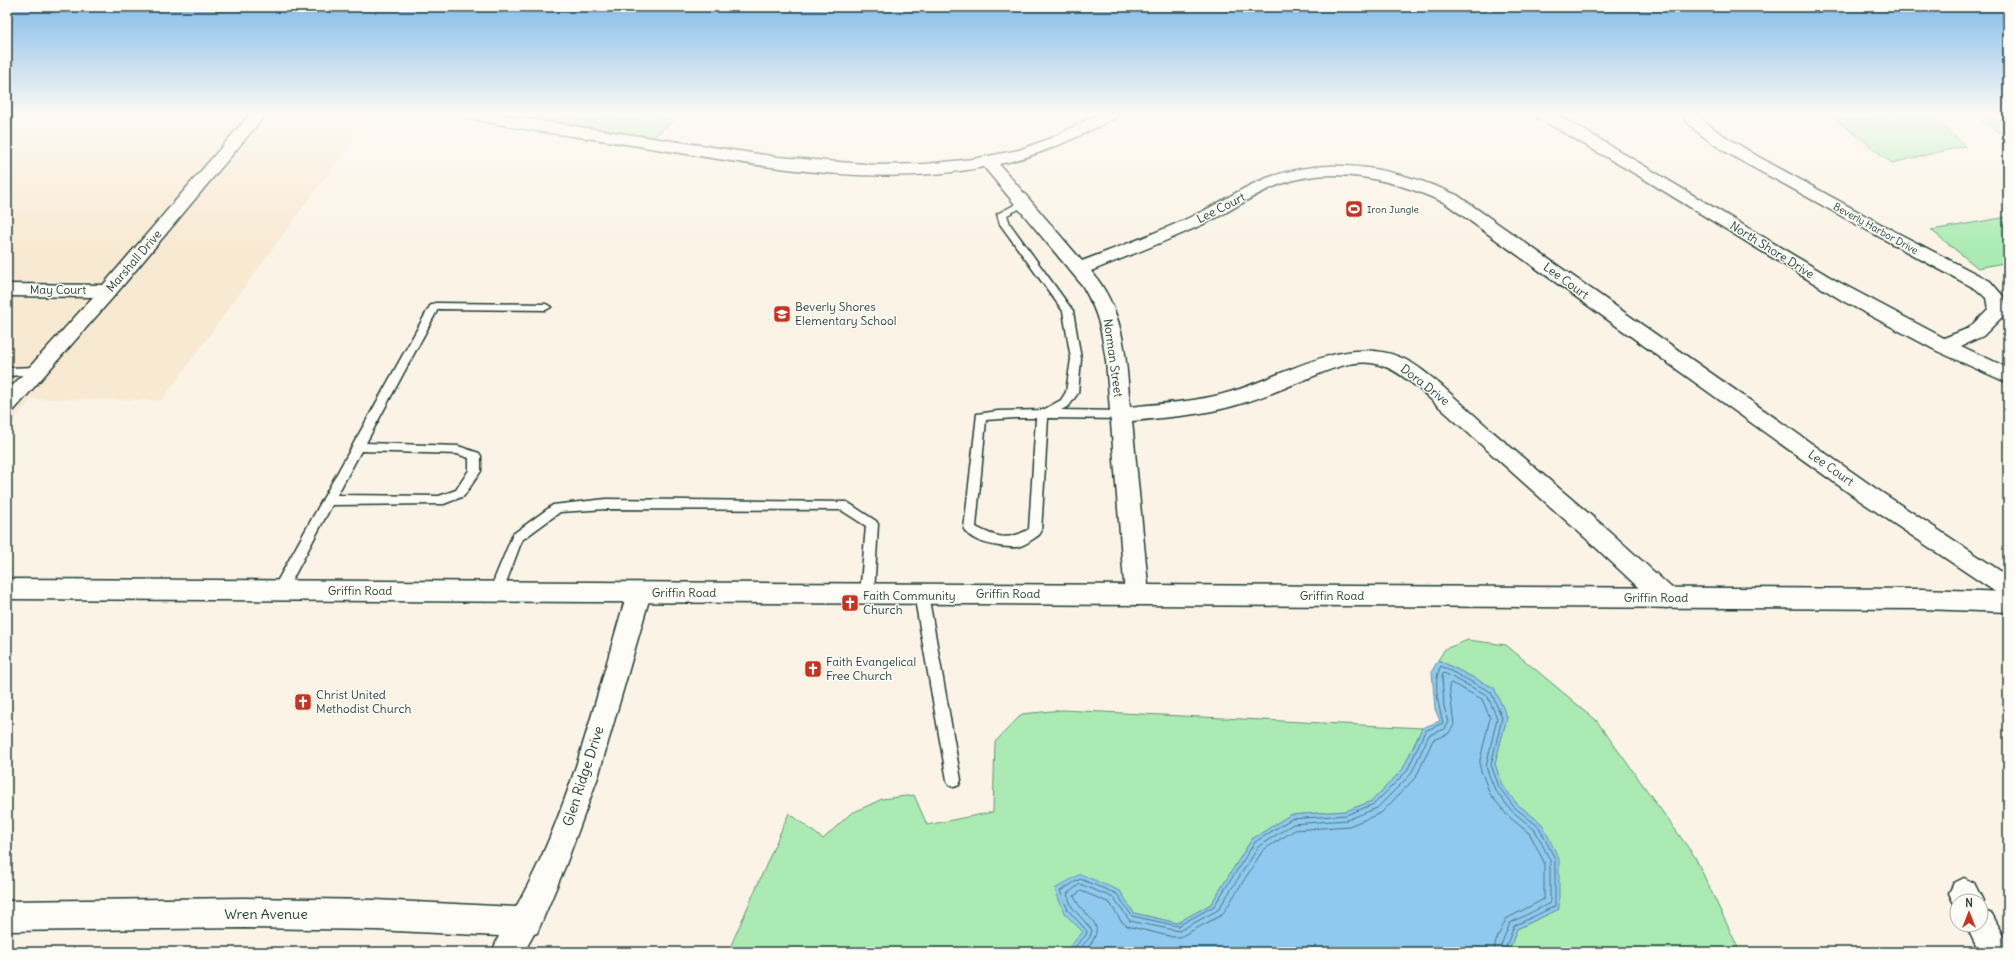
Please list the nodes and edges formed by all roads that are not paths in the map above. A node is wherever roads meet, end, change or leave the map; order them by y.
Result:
1 (220, 159) edge
2 (743, 159) edge
3 (997, 159) edge
4 (1625, 159) edge
5 (1752, 159) edge
6 (988, 161) junction
7 (1024, 203) junction
8 (1080, 269) junction
9 (7, 290) edge
10 (108, 290) junction
11 (546, 307) dead end
12 (1944, 346) junction
13 (37, 371) junction
14 (7, 372) edge
15 (2008, 376) edge
16 (7, 405) edge
17 (1042, 415) junction
18 (1121, 415) junction
19 (358, 447) junction
20 (329, 500) junction
21 (2008, 588) edge
22 (7, 589) edge
23 (279, 591) junction
24 (496, 592) junction
25 (639, 593) junction
26 (866, 594) junction
27 (921, 594) junction
28 (1136, 595) junction
29 (1666, 598) junction
30 (2008, 602) edge
31 (954, 780) dead end
32 (7, 916) edge
33 (526, 922) junction
34 (1985, 933) edge
35 (507, 952) edge
36 (1995, 952) edge

1 - 10 street, Marshall Drive
2 - 6 street
3 - 6 street
4 - 12 street, North Shore Drive
5 - 12 street, Beverly Harbor Drive
6 - 7 street, Norman Street
7 - 8 street, Norman Street
7 - 17 lane
8 - 18 street, Norman Street
8 - 21 street, Lee Court
9 - 10 street, May Court
10 - 13 street, Marshall Drive
11 - 19 lane
12 - 15 street, North Shore Drive
13 - 14 lane
13 - 16 street, Marshall Drive
17 - 17 lane
17 - 18 lane
18 - 28 street, Norman Street
18 - 29 street, Dora Drive
19 - 20 lane
19 - 20 lane
20 - 23 lane
22 - 23 street, Griffin Road
23 - 24 street, Griffin Road
24 - 25 street, Griffin Road
24 - 26 lane
25 - 26 street, Griffin Road
25 - 33 street, Glen Ridge Drive
26 - 27 street, Griffin Road
27 - 28 street, Griffin Road
27 - 31 lane
28 - 29 street, Griffin Road
29 - 30 street, Griffin Road
32 - 33 street, Wren Avenue
33 - 35 street, Glen Ridge Drive
34 - 36 street

